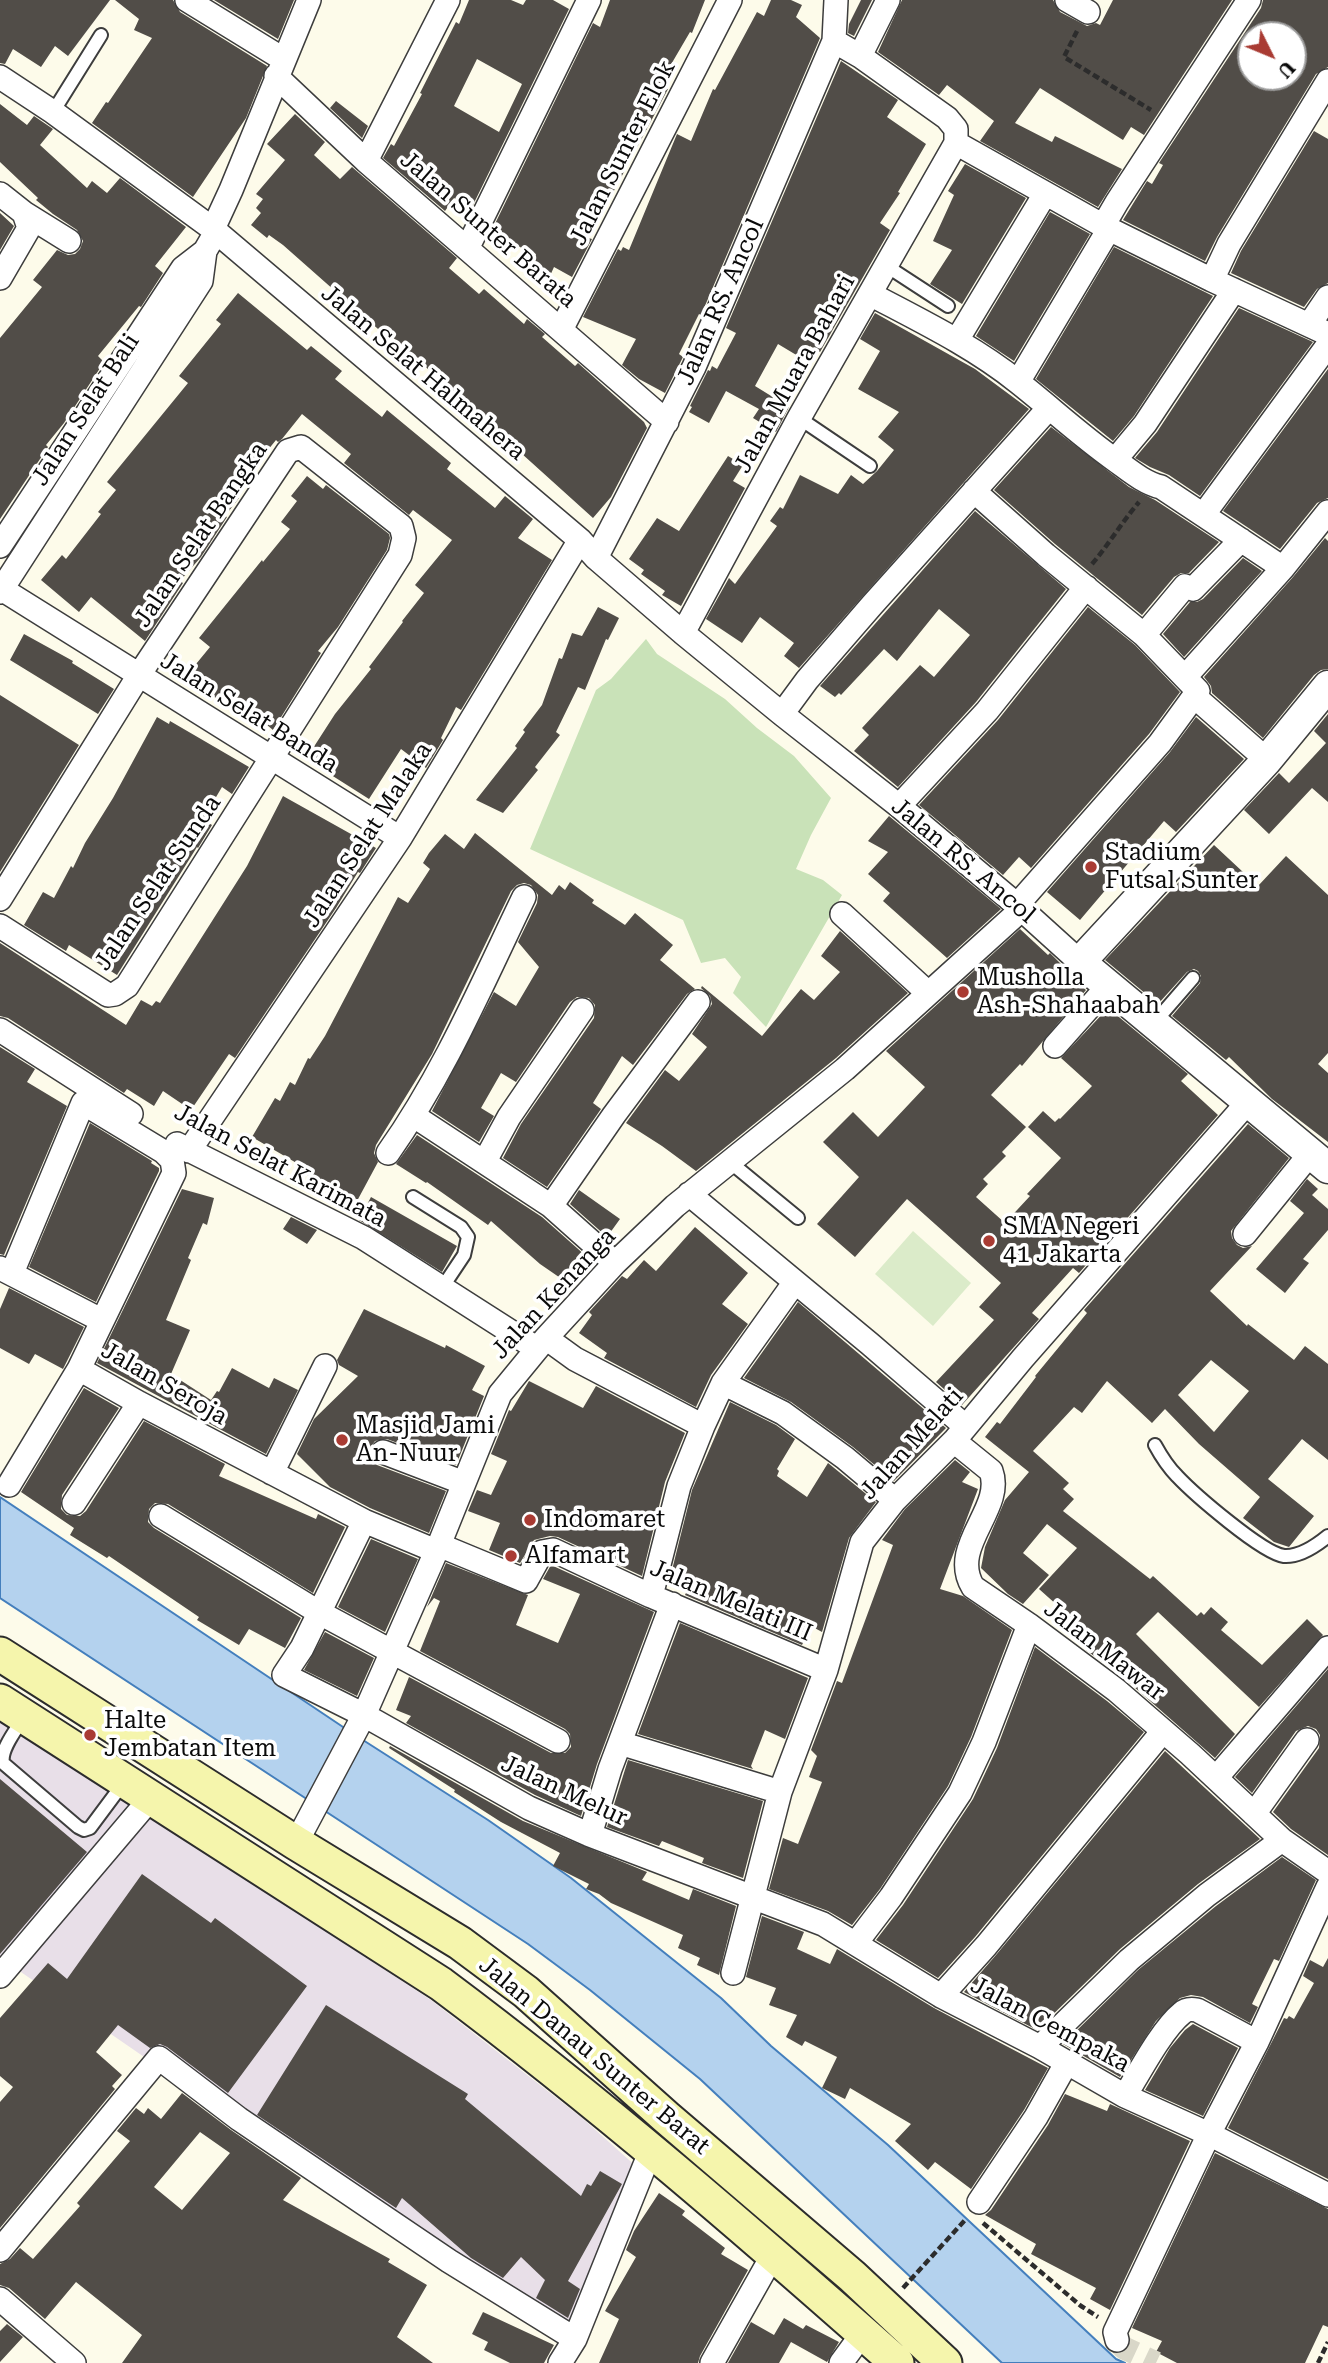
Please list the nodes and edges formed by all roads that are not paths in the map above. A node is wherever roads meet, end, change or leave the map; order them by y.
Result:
1 (187, 0) edge
2 (309, 0) edge
3 (448, 0) edge
4 (589, 0) edge
5 (730, 0) edge
6 (888, 0) edge
7 (1067, 0) edge
8 (1249, 0) edge
9 (839, 5) edge
10 (1088, 12) road end
11 (101, 35) dead end
12 (834, 41) junction
13 (860, 56) junction
14 (280, 68) junction
15 (0, 78) edge
16 (1328, 81) edge
17 (52, 113) junction
18 (957, 143) junction
19 (366, 161) junction
20 (0, 194) edge
21 (1045, 194) junction
22 (24, 213) junction
23 (1106, 227) junction
24 (214, 238) junction
25 (69, 241) dead end
26 (468, 247) junction
27 (885, 265) junction
28 (0, 278) edge
29 (1212, 281) junction
30 (1234, 290) junction
31 (870, 294) junction
32 (1328, 297) edge
33 (948, 306) dead end
34 (562, 328) junction
35 (1319, 330) edge
36 (957, 340) junction
37 (1328, 345) edge
38 (1018, 382) junction
39 (1048, 410) junction
40 (799, 418) junction
41 (667, 422) junction
42 (1115, 460) junction
43 (870, 466) dead end
44 (974, 491) junction
45 (1328, 512) edge
46 (1203, 514) junction
47 (1241, 540) junction
48 (0, 546) edge
49 (588, 549) junction
50 (1283, 568) junction
51 (1081, 584) junction
52 (1, 590) edge
53 (683, 633) junction
54 (1144, 635) junction
55 (139, 675) junction
56 (1328, 686) edge
57 (1190, 687) junction
58 (782, 714) junction
59 (272, 758) junction
60 (1267, 760) junction
61 (900, 806) junction
62 (400, 838) junction
63 (524, 897) dead end
64 (0, 899) edge
65 (1019, 907) junction
66 (842, 914) dead end
67 (0, 926) edge
68 (1080, 962) junction
69 (1193, 978) dead end
70 (1108, 985) junction
71 (928, 993) junction
72 (698, 1002) dead end
73 (582, 1010) dead end
74 (1153, 1023) junction
75 (0, 1030) edge
76 (1055, 1046) dead end
77 (1248, 1102) junction
78 (414, 1116) junction
79 (189, 1151) junction
80 (388, 1153) dead end
81 (485, 1161) junction
82 (730, 1162) junction
83 (1323, 1163) edge
84 (690, 1194) junction
85 (413, 1197) dead end
86 (551, 1206) junction
87 (798, 1218) dead end
88 (1245, 1234) dead end
89 (615, 1264) junction
90 (6, 1270) edge
91 (795, 1282) junction
92 (442, 1288) junction
93 (101, 1320) junction
94 (541, 1343) junction
95 (325, 1366) dead end
96 (79, 1369) junction
97 (723, 1383) junction
98 (139, 1403) junction
99 (703, 1426) junction
100 (959, 1433) junction
101 (1155, 1445) dead end
102 (383, 1452) dead end
103 (272, 1473) junction
104 (464, 1483) junction
105 (9, 1485) dead end
106 (895, 1500) junction
107 (74, 1503) dead end
108 (161, 1516) dead end
109 (364, 1521) junction
110 (1328, 1536) edge
111 (437, 1548) junction
112 (662, 1600) junction
113 (320, 1614) junction
114 (1029, 1625) junction
115 (1328, 1648) edge
116 (391, 1651) junction
117 (0, 1654) edge
118 (826, 1670) junction
119 (12, 1709) edge
120 (360, 1722) junction
121 (1163, 1731) junction
122 (1307, 1740) dead end
123 (558, 1741) dead end
124 (620, 1743) junction
125 (1216, 1778) junction
126 (139, 1789) junction
127 (780, 1792) junction
128 (1254, 1814) junction
129 (302, 1831) junction
130 (590, 1835) junction
131 (1282, 1840) junction
132 (1328, 1872) edge
133 (1328, 1887) edge
134 (751, 1897) junction
135 (856, 1942) junction
136 (733, 1973) dead end
137 (0, 1976) edge
138 (941, 1996) junction
139 (1256, 2042) junction
140 (1040, 2046) junction
141 (1067, 2062) junction
142 (1125, 2096) junction
143 (666, 2117) junction
144 (1209, 2134) junction
145 (648, 2147) junction
146 (1328, 2195) edge
147 (974, 2209) road end
148 (0, 2250) edge
149 (774, 2253) junction
150 (0, 2299) edge
151 (1117, 2334) road end
152 (575, 2339) junction
153 (881, 2353) edge
154 (74, 2363) edge
155 (560, 2363) edge
156 (712, 2363) edge
157 (841, 2363) edge
158 (945, 2363) edge

1 - 14 street, Jalan Sunter Barata
2 - 14 street
3 - 19 street
4 - 26 street
5 - 34 street, Jalan Sunter Elok
6 - 13 street
7 - 10 street
8 - 23 street
9 - 12 street
11 - 17 lane
12 - 13 street
12 - 41 street, Jalan RS. Ancol
13 - 18 street
14 - 19 street, Jalan Sunter Barata
14 - 24 street
15 - 17 street, Jalan Selat Halmahera
16 - 29 street
17 - 24 street, Jalan Selat Halmahera
18 - 21 street
18 - 27 street, Jalan Muara Bahari
19 - 26 street, Jalan Sunter Barata
20 - 22 street
21 - 23 street
21 - 36 street
22 - 25 street
22 - 28 street
23 - 29 street
23 - 38 street
24 - 48 street, Jalan Selat Bali
24 - 49 street, Jalan Selat Halmahera
24 - 52 street, Jalan Selat Bali
26 - 34 street, Jalan Sunter Barata
27 - 31 street, Jalan Muara Bahari
27 - 33 lane
29 - 30 street
30 - 35 street
30 - 42 street
31 - 36 street
31 - 40 street, Jalan Muara Bahari
32 - 35 street
34 - 41 street, Jalan Sunter Barata
36 - 38 street
37 - 46 street
38 - 39 street
39 - 42 street
39 - 44 street
40 - 43 lane
40 - 53 street, Jalan Muara Bahari
41 - 49 street, Jalan RS. Ancol
42 - 46 street
44 - 51 street
44 - 58 street
45 - 50 street, Jalan Kenanga
46 - 47 street
47 - 50 street
47 - 54 street
49 - 53 street, Jalan RS. Ancol
49 - 62 street, Jalan Selat Malaka
50 - 57 street, Jalan Kenanga
51 - 54 street
51 - 61 street
52 - 55 street, Jalan Selat Banda
53 - 58 street, Jalan RS. Ancol
54 - 57 street
55 - 59 street, Jalan Selat Banda
55 - 59 street, Jalan Selat Bangka
55 - 64 street
56 - 60 street
57 - 60 street
57 - 65 street, Jalan Kenanga
58 - 61 street, Jalan RS. Ancol
59 - 62 street, Jalan Selat Banda
59 - 67 street, Jalan Selat Sunda
60 - 68 street
61 - 65 street, Jalan RS. Ancol
62 - 79 street, Jalan Selat Malaka
63 - 78 street
65 - 68 street, Jalan RS. Ancol
65 - 71 street, Jalan Kenanga
66 - 71 street
68 - 70 street, Jalan RS. Ancol
69 - 74 lane
70 - 74 street, Jalan RS. Ancol
70 - 76 street
71 - 82 street, Jalan Kenanga
72 - 86 street
73 - 81 street
74 - 77 street, Jalan RS. Ancol
75 - 79 street, Jalan Selat Karimata
77 - 83 street, Jalan RS. Ancol
77 - 100 street, Jalan Melati
78 - 80 street
78 - 81 street
79 - 92 street, Jalan Selat Karimata
81 - 86 street
82 - 84 street, Jalan Kenanga
82 - 87 lane
83 - 88 street
84 - 89 street, Jalan Kenanga
84 - 91 street
85 - 92 lane
86 - 89 street
89 - 94 street, Jalan Kenanga
90 - 93 street
90 - 93 street, Jalan Seroja
91 - 97 street
91 - 100 street
92 - 94 street, Jalan Selat Karimata
93 - 96 street, Jalan Seroja
94 - 99 street, Jalan Selat Karimata
94 - 104 street, Jalan Kenanga
95 - 103 street
96 - 98 street, Jalan Seroja
96 - 105 street
97 - 99 street
97 - 106 street
98 - 103 street, Jalan Seroja
98 - 107 street
99 - 112 street
100 - 106 street, Jalan Melati
100 - 114 street, Jalan Mawar
101 - 110 lane
102 - 104 street
103 - 109 street, Jalan Seroja
104 - 111 street, Jalan Kenanga
106 - 118 street, Jalan Melati
108 - 113 street
109 - 111 street, Jalan Seroja
109 - 113 street
111 - 112 street, Jalan Melati III
111 - 116 street, Jalan Kenanga
112 - 118 street, Jalan Melati III
112 - 124 street
113 - 116 street
113 - 120 street, Jalan Melur
114 - 121 street, Jalan Mawar
114 - 135 street
115 - 125 street
116 - 120 street, Jalan Kenanga
116 - 123 street
117 - 129 main road, Jalan Danau Sunter Barat
118 - 127 street, Jalan Melati
119 - 126 main road, Jalan Danau Sunter Barat
119 - 126 lane
120 - 129 street, Jalan Kenanga
120 - 130 street, Jalan Melur
121 - 125 street, Jalan Mawar
121 - 138 street
122 - 128 street
124 - 127 street
124 - 130 street
125 - 128 street, Jalan Mawar
126 - 137 street
126 - 145 main road, Jalan Danau Sunter Barat
127 - 134 street, Jalan Melati
128 - 131 street, Jalan Mawar
129 - 143 main road, Jalan Danau Sunter Barat
130 - 134 street, Jalan Melur
131 - 132 street, Jalan Mawar
131 - 140 street
133 - 139 street
134 - 135 street, Jalan Cempaka
134 - 136 street, Jalan Melati
135 - 138 street, Jalan Cempaka
138 - 140 street, Jalan Cempaka
139 - 142 street
139 - 144 street
140 - 141 street, Jalan Cempaka
141 - 142 street, Jalan Cempaka
141 - 147 street
142 - 144 street, Jalan Cempaka
143 - 145 main road
143 - 158 main road, Jalan Danau Sunter Barat
144 - 146 street, Jalan Cempaka
144 - 151 street
145 - 149 main road, Jalan Danau Sunter Barat
145 - 152 street
148 - 152 street
149 - 153 main road, Jalan Danau Sunter Barat
149 - 156 street
150 - 154 street
152 - 155 street
153 - 157 street

